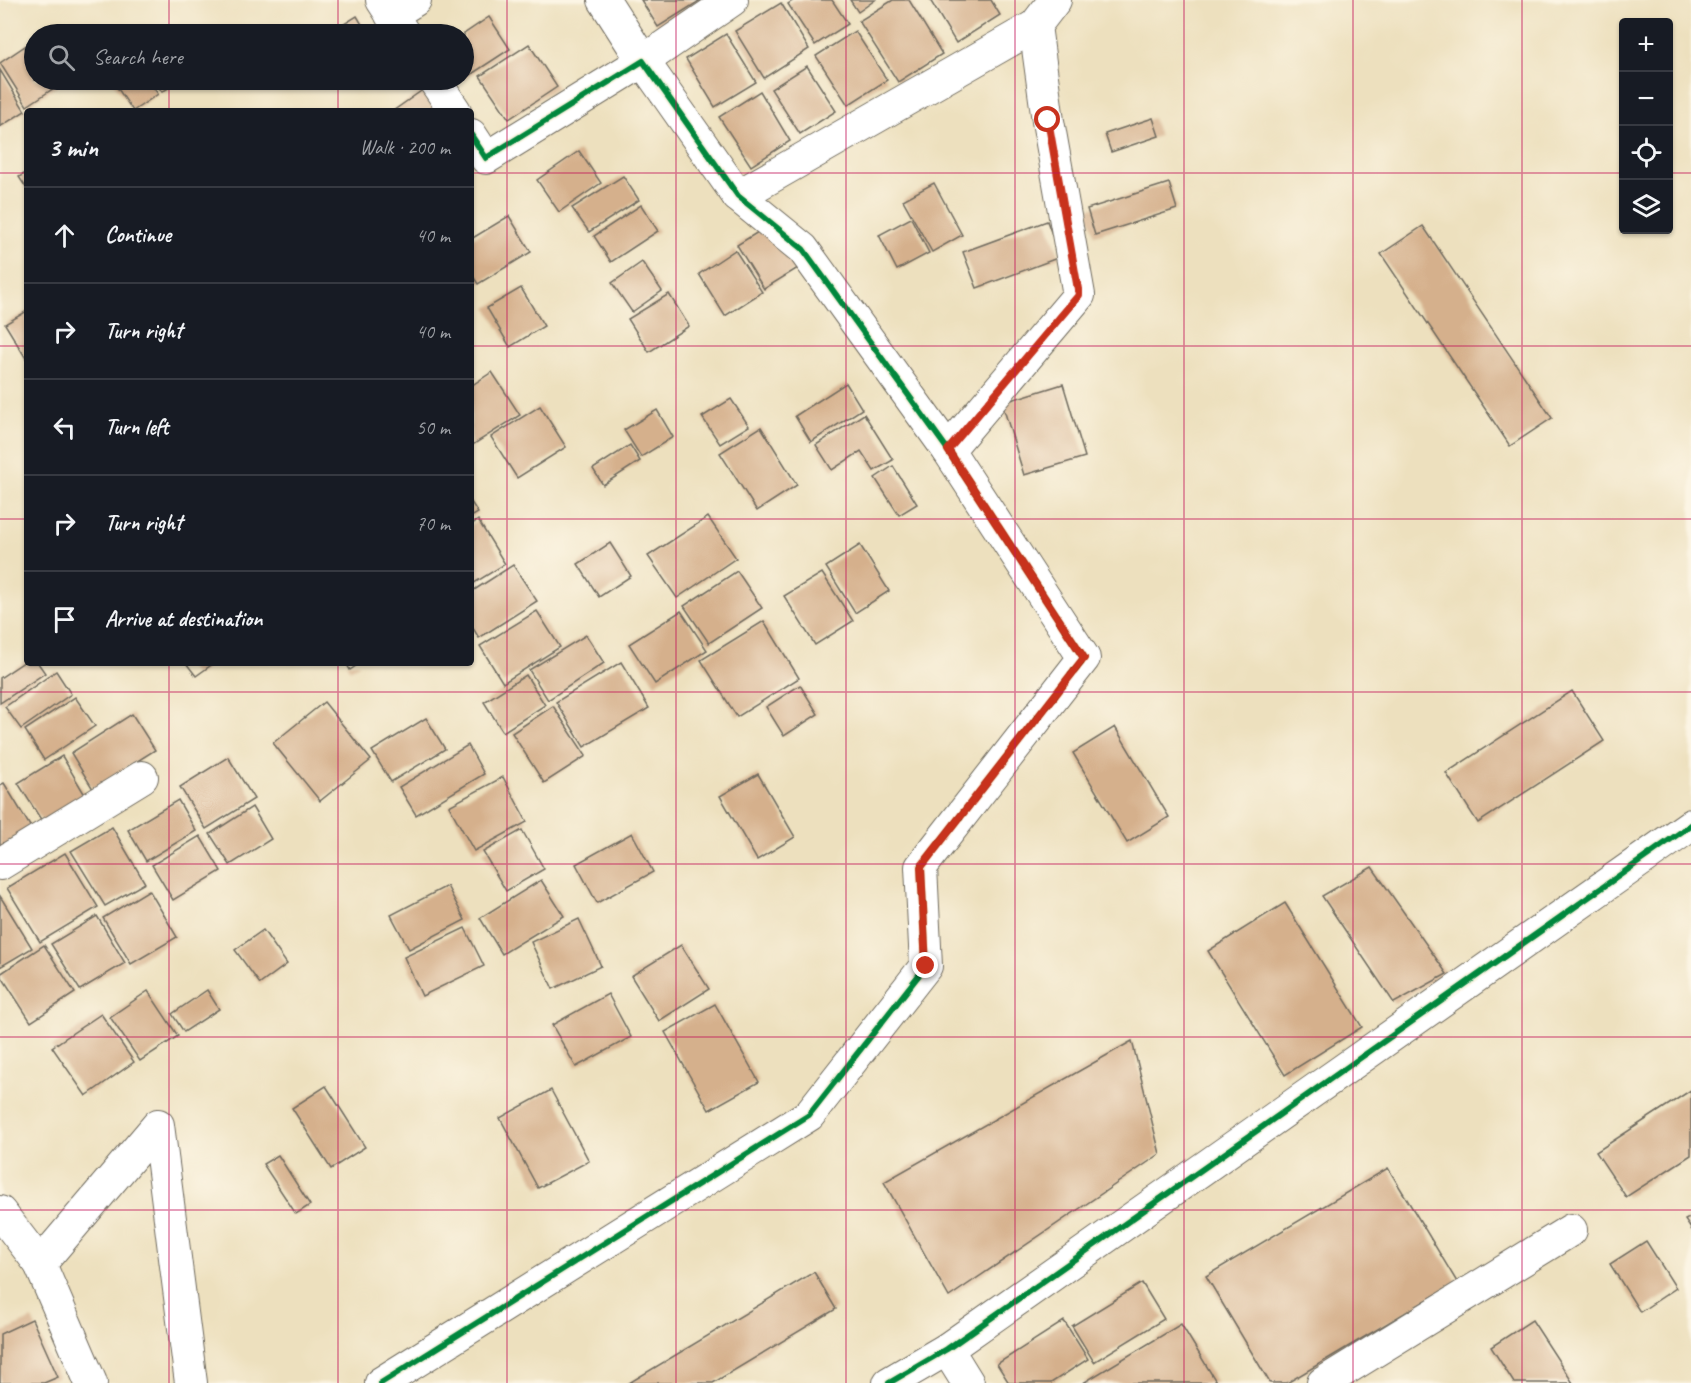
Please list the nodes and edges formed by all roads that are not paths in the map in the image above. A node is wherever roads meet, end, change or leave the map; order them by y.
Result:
1 (604, 0) edge
2 (732, 0) edge
3 (1055, 0) edge
4 (1035, 26) junction
5 (643, 61) junction
6 (441, 90) edge
7 (453, 108) edge
8 (474, 140) edge
9 (738, 196) junction
10 (948, 450) junction
11 (142, 777) dead end
12 (1691, 825) edge
13 (0, 864) edge
14 (0, 1212) edge
15 (1571, 1230) dead end
16 (40, 1264) junction
17 (947, 1349) junction
18 (92, 1383) edge
19 (191, 1383) edge
20 (381, 1383) edge
21 (889, 1383) edge
22 (968, 1383) edge
23 (1323, 1383) edge

1 - 5 street
2 - 5 street
3 - 4 street
4 - 9 street
4 - 10 street
5 - 8 street
5 - 9 street
6 - 7 street
9 - 10 street
10 - 20 street
11 - 13 street
12 - 17 street
14 - 16 street
15 - 23 street
16 - 18 street
16 - 19 street
17 - 21 street
17 - 22 street

